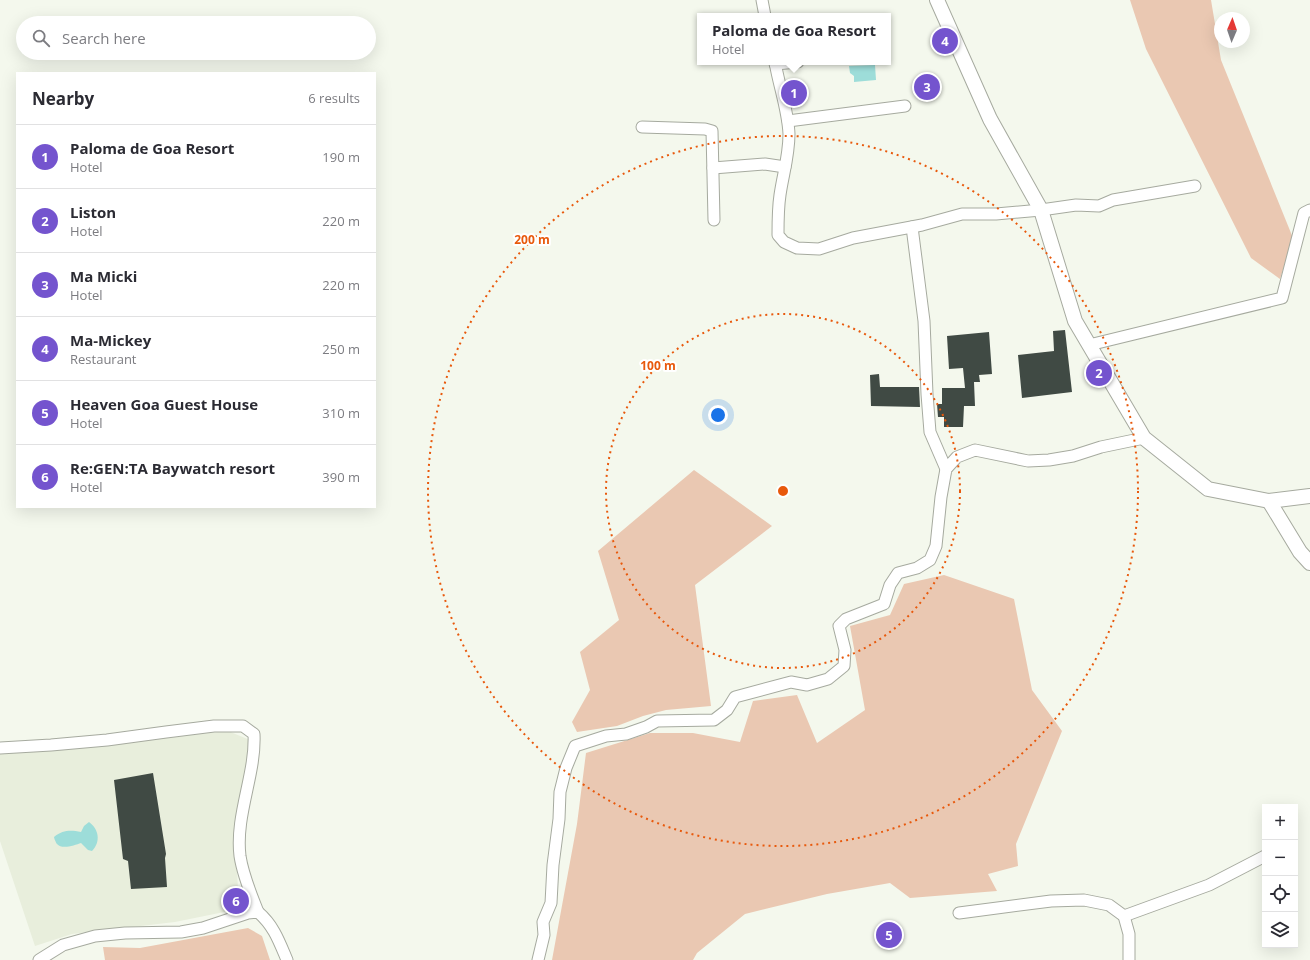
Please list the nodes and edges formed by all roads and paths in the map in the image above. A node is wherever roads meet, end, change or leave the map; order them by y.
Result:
1 (762, 0) edge
2 (937, 0) edge
3 (764, 13) edge
4 (775, 65) edge
5 (905, 106) dead end
6 (788, 121) junction
7 (642, 127) dead end
8 (785, 167) junction
9 (713, 168) junction
10 (1195, 186) dead end
11 (1041, 210) junction
12 (1310, 210) edge
13 (714, 220) dead end
14 (912, 227) junction
15 (1089, 345) junction
16 (1144, 438) junction
17 (946, 469) junction
18 (1310, 496) edge
19 (1269, 501) junction
20 (1310, 563) edge
21 (0, 748) edge
22 (1262, 858) edge
23 (258, 912) junction
24 (959, 913) dead end
25 (1124, 916) junction
26 (39, 960) edge
27 (287, 960) edge
28 (538, 960) edge
29 (1129, 960) edge

1 - 3 street
2 - 11 street
4 - 6 street
5 - 6 street
6 - 8 street
7 - 9 street
8 - 9 street
8 - 14 street
9 - 13 street
10 - 11 street
11 - 14 street
11 - 15 street
12 - 15 street
14 - 17 street
15 - 16 street
16 - 17 street
16 - 19 street
17 - 28 street
18 - 19 street
19 - 20 street
21 - 23 street
22 - 25 street
23 - 26 street
23 - 27 street
24 - 25 street
25 - 29 street

